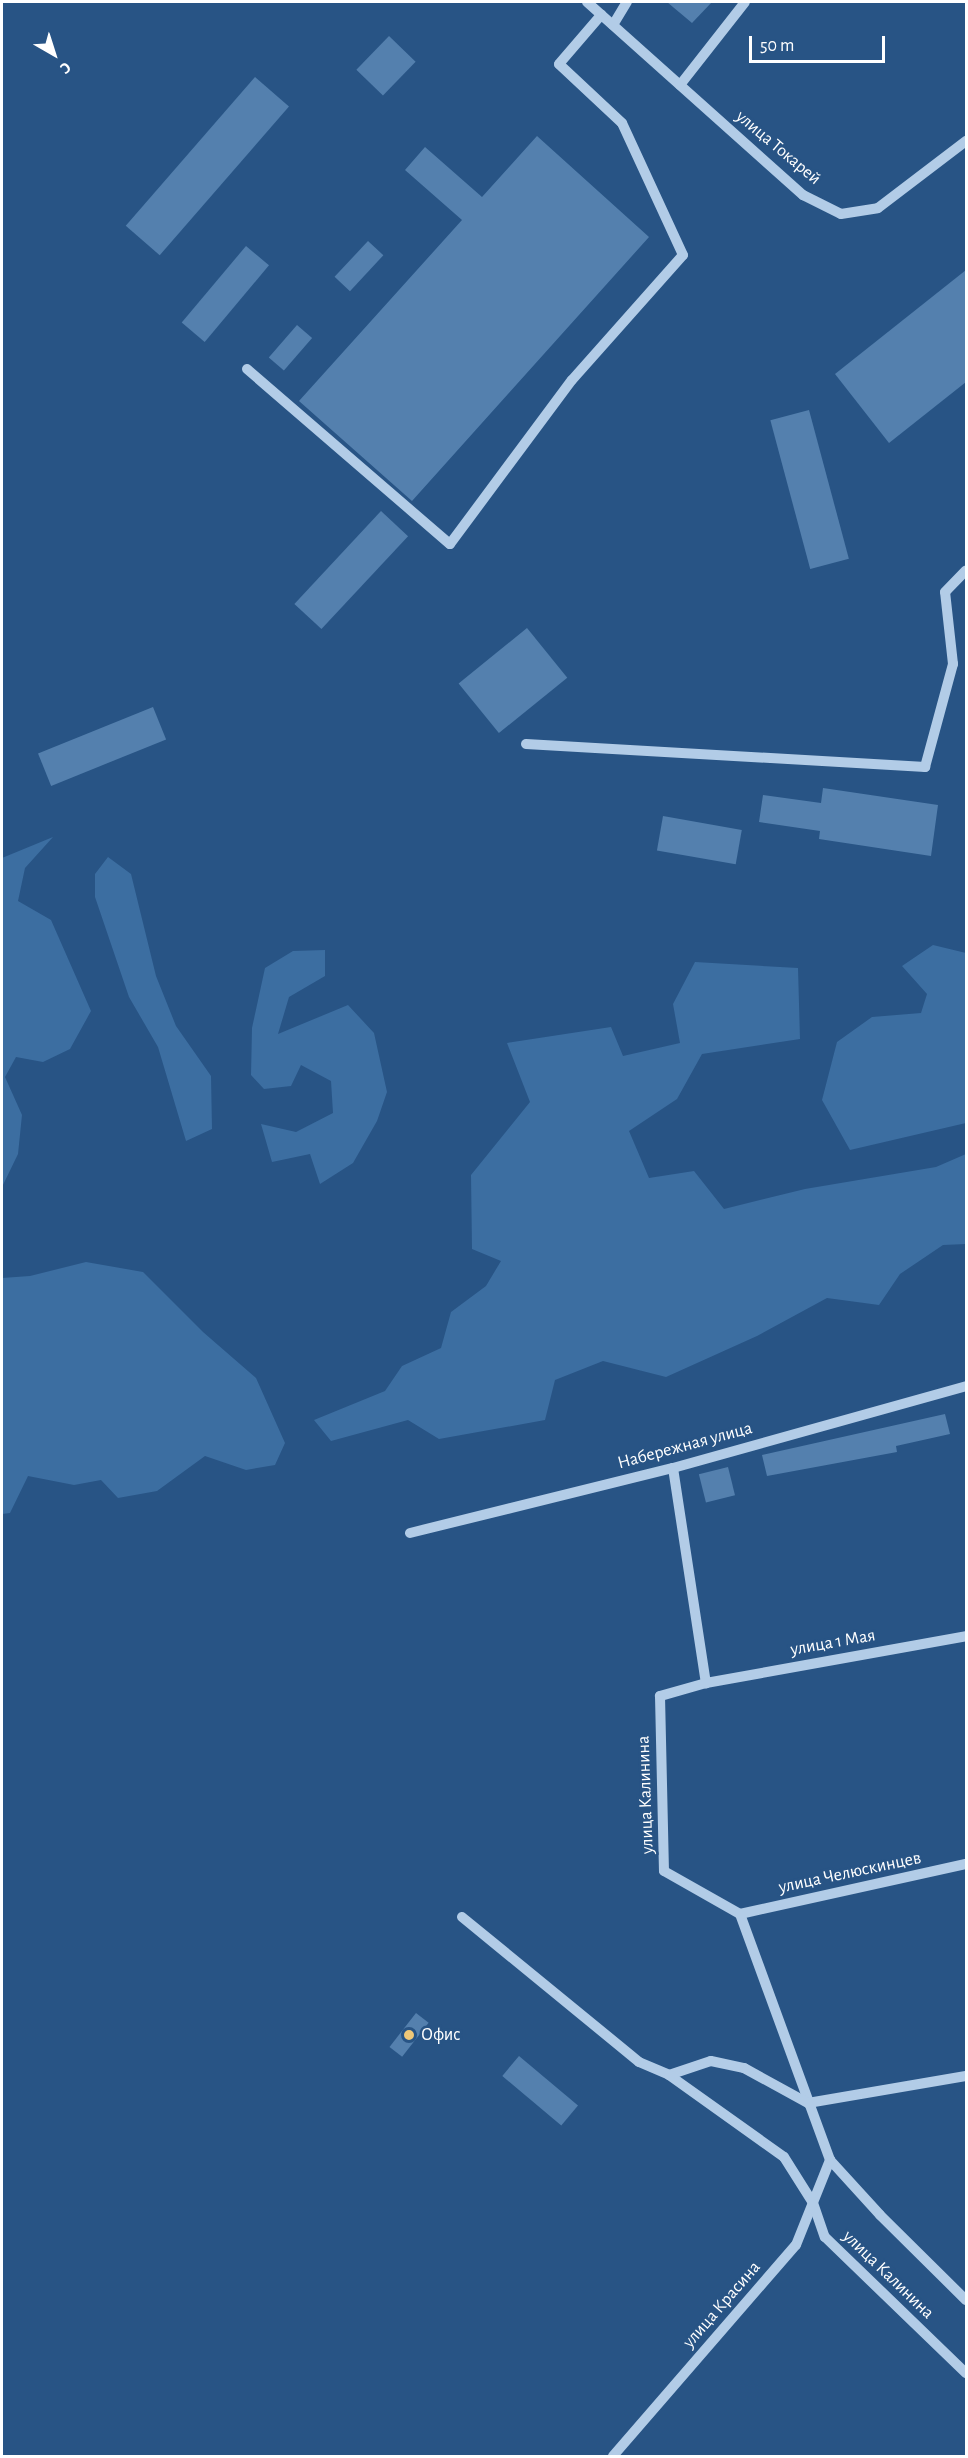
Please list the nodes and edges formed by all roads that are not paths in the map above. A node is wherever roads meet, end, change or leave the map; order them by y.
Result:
1 (586, 2) edge
2 (627, 2) edge
3 (745, 2) edge
4 (601, 15) junction
5 (613, 25) junction
6 (680, 85) junction
7 (966, 141) edge
8 (247, 369) dead end
9 (966, 570) edge
10 (526, 744) dead end
11 (966, 1386) edge
12 (673, 1468) junction
13 (410, 1533) dead end
14 (966, 1636) edge
15 (706, 1683) junction
16 (966, 1864) edge
17 (740, 1914) junction
18 (462, 1917) dead end
19 (669, 2076) junction
20 (966, 2076) edge
21 (808, 2103) junction
22 (830, 2160) junction
23 (813, 2204) junction
24 (966, 2300) edge
25 (966, 2373) edge
26 (613, 2457) edge

1 - 4 street, улица Токарей
2 - 5 street
3 - 6 street
4 - 5 street, улица Токарей
4 - 8 street
5 - 6 street, улица Токарей
6 - 7 street, улица Токарей
9 - 10 street
11 - 12 street, Набережная улица
12 - 13 street, Набережная улица
12 - 15 street
14 - 15 street, улица 1 Мая
15 - 17 street, улица Калинина
16 - 17 street, улица Челюскинцев
17 - 21 street, улица Калинина
18 - 19 street, улица Калинина
19 - 21 street
19 - 23 street, улица Калинина
20 - 21 street
21 - 22 street, улица Калинина
22 - 23 street, улица Красина
22 - 24 street, улица Калинина
23 - 25 street, улица Калинина
23 - 26 street, улица Красина

